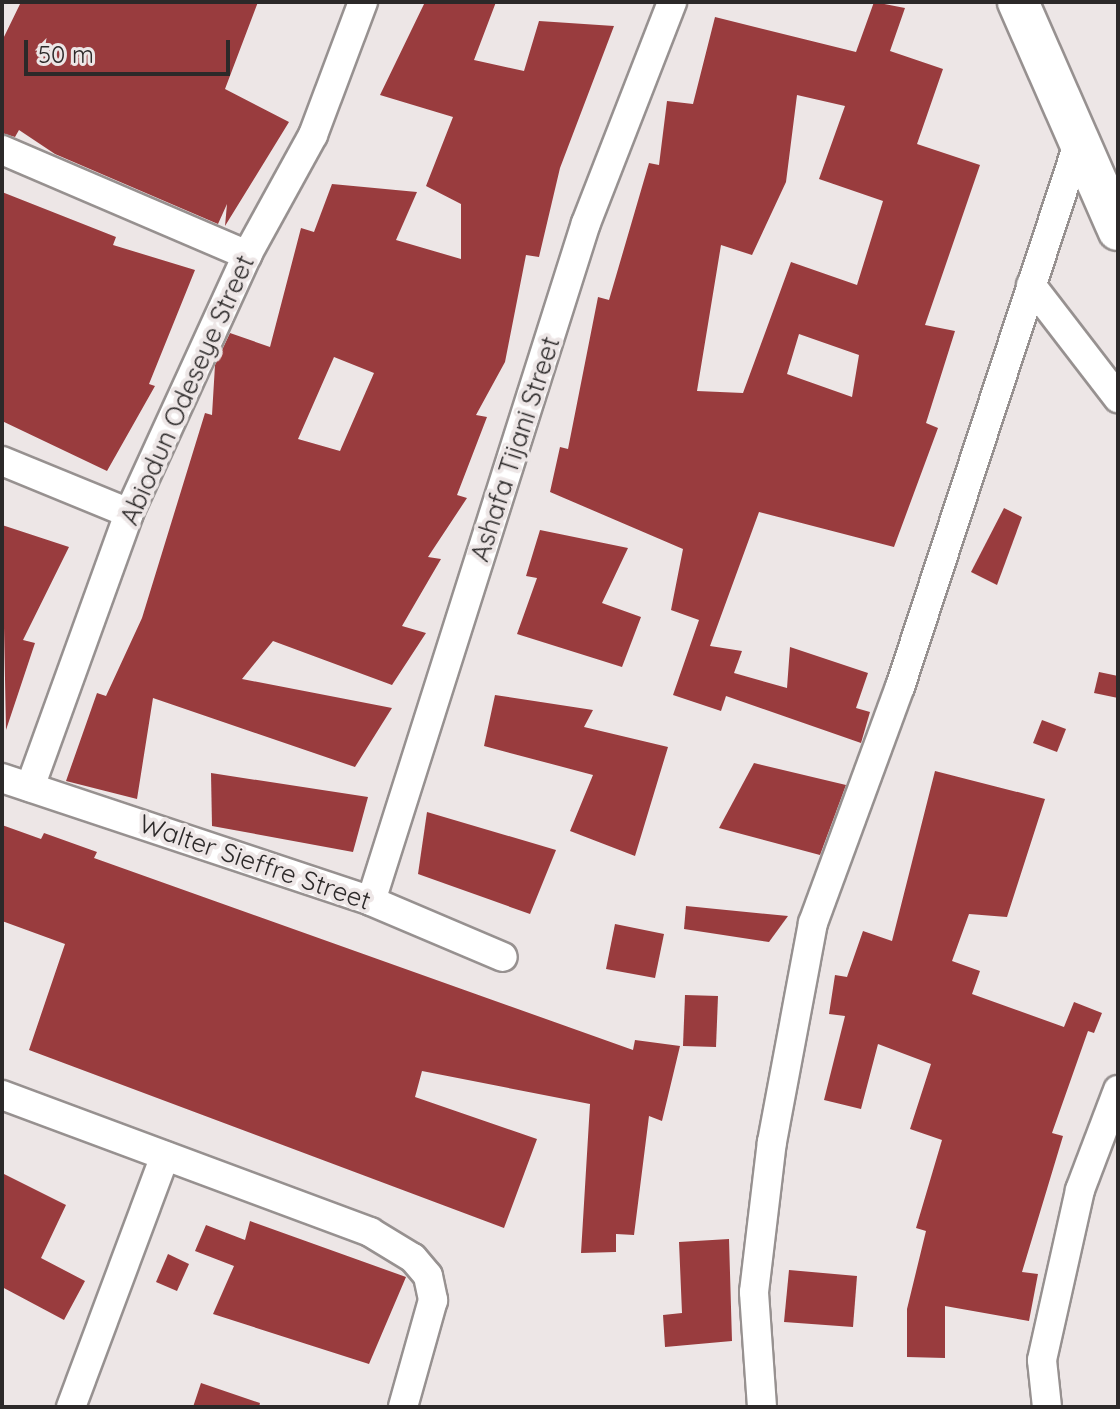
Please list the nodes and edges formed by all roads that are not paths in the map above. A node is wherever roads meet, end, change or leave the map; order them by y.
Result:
1 (672, 2) edge
2 (1018, 2) edge
3 (357, 4) edge
4 (1078, 144) junction
5 (2, 150) edge
6 (1118, 230) edge
7 (247, 255) junction
8 (1031, 285) junction
9 (1118, 398) edge
10 (2, 461) edge
11 (129, 513) junction
12 (2, 778) edge
13 (30, 787) junction
14 (371, 901) junction
15 (503, 957) dead end
16 (1118, 1090) edge
17 (2, 1095) edge
18 (165, 1156) junction
19 (71, 1407) edge
20 (403, 1407) edge
21 (762, 1407) edge
22 (1047, 1407) edge

1 - 14 street, Ashafa Tijani Street
2 - 4 highway
3 - 7 street, Abiodun Odeseye Street
4 - 6 highway
4 - 8 street
5 - 7 street
7 - 11 street, Abiodun Odeseye Street
8 - 9 street
8 - 21 street
10 - 11 street
11 - 13 street, Abiodun Odeseye Street
12 - 13 street, Walter Sieffre Street
13 - 14 street, Walter Sieffre Street
14 - 15 street, Walter Sieffre Street
16 - 22 street
17 - 18 street
18 - 19 street
18 - 20 street

